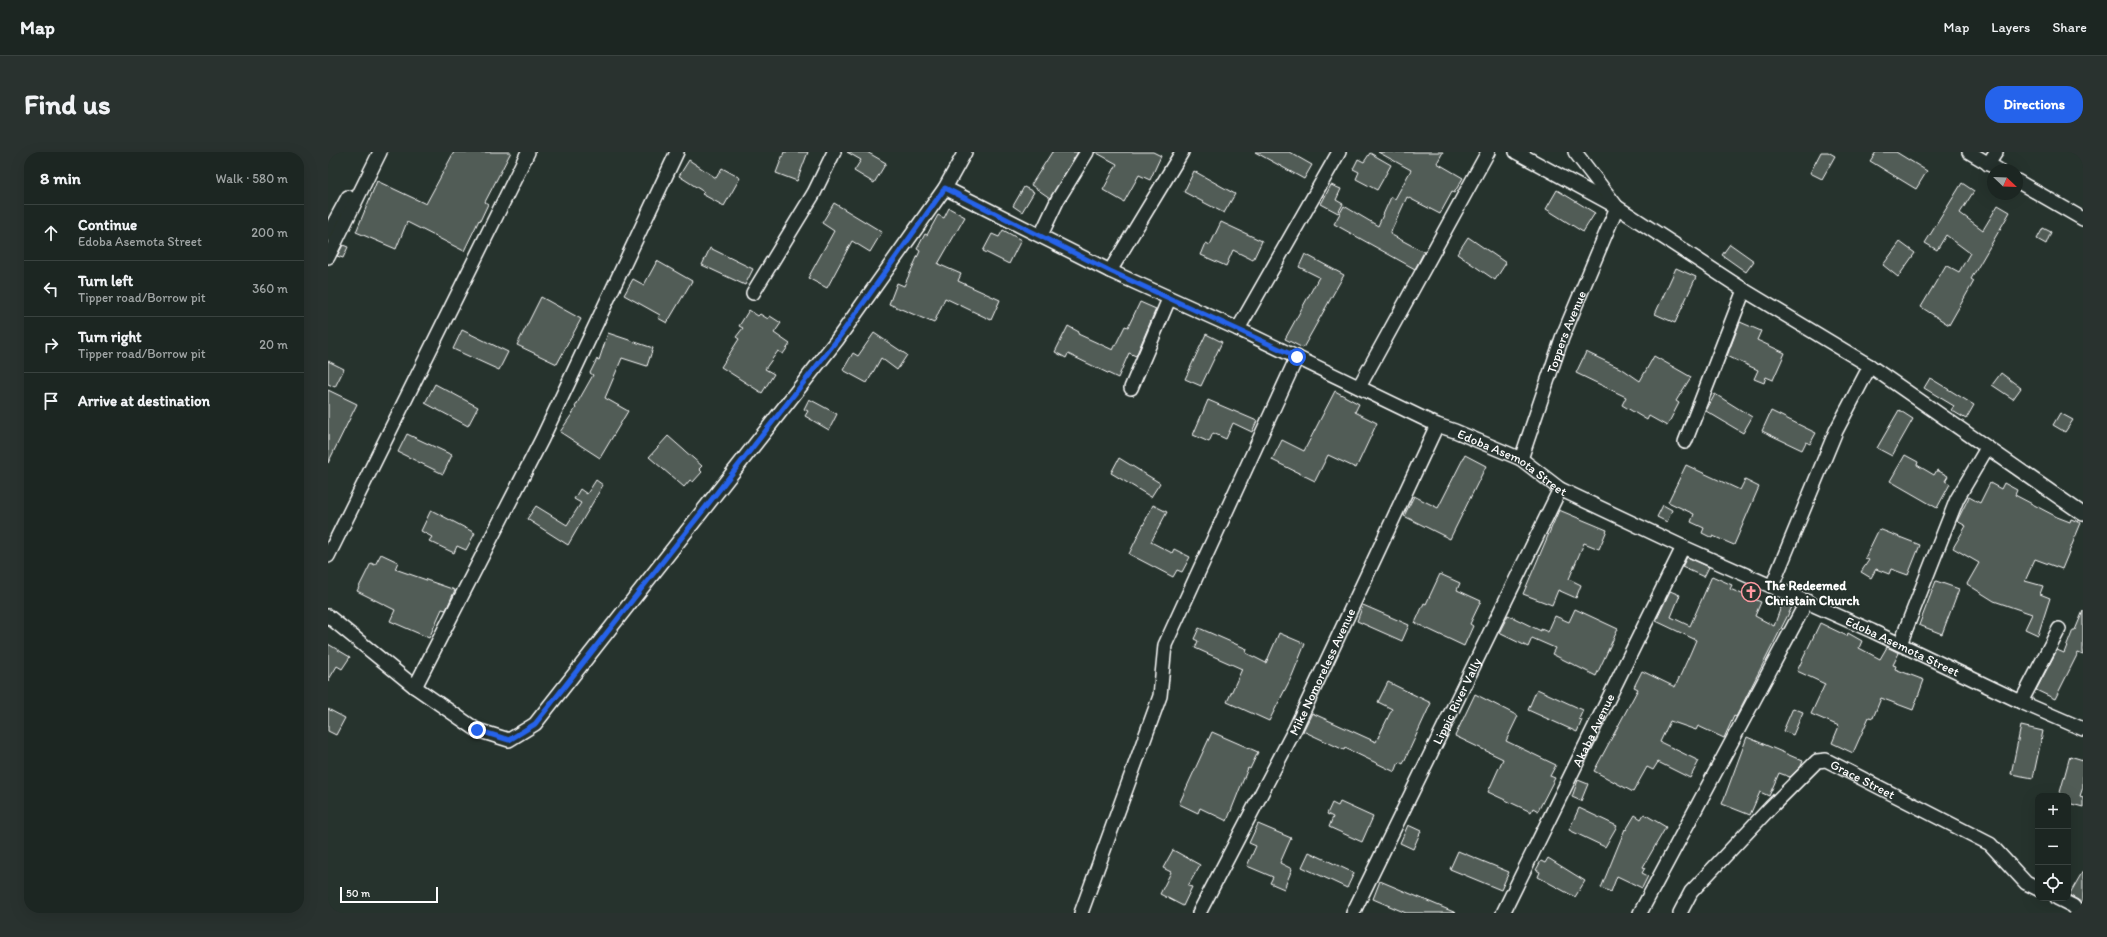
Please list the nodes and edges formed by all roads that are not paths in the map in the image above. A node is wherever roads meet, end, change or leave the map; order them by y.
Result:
1 (373, 152) edge
2 (380, 152) edge
3 (526, 152) edge
4 (678, 152) edge
5 (834, 152) edge
6 (965, 152) edge
7 (1087, 152) edge
8 (1182, 152) edge
9 (1340, 152) edge
10 (1488, 152) edge
11 (1516, 152) edge
12 (1575, 152) edge
13 (1969, 152) edge
14 (1996, 152) edge
15 (1988, 164) edge
16 (1994, 164) edge
17 (2023, 184) edge
18 (945, 188) junction
19 (1617, 207) junction
20 (2083, 219) edge
21 (328, 234) edge
22 (1041, 235) junction
23 (328, 256) edge
24 (1110, 271) junction
25 (1744, 290) junction
26 (753, 292) dead end
27 (1169, 299) junction
28 (448, 315) dead end
29 (1238, 329) junction
30 (1297, 357) junction
31 (1870, 366) junction
32 (1130, 388) dead end
33 (1359, 388) junction
34 (1437, 426) junction
35 (1685, 442) dead end
36 (1987, 448) junction
37 (1521, 459) junction
38 (1560, 489) junction
39 (2083, 514) edge
40 (1683, 547) junction
41 (328, 556) edge
42 (1772, 586) junction
43 (1808, 602) junction
44 (328, 616) edge
45 (2059, 629) dead end
46 (1900, 644) junction
47 (415, 687) junction
48 (2021, 702) junction
49 (2083, 729) edge
50 (2035, 888) edge
51 (2063, 901) edge
52 (1081, 913) edge
53 (1199, 913) edge
54 (1353, 913) edge
55 (1503, 913) edge
56 (1640, 913) edge
57 (1680, 913) edge
58 (2079, 913) edge

1 - 21 street
2 - 23 street
3 - 28 street
3 - 41 street
4 - 47 street
5 - 26 street
6 - 18 street
7 - 22 street
8 - 24 street
9 - 29 street
10 - 33 street
11 - 19 street
12 - 19 street
13 - 15 street
14 - 16 street
17 - 20 street
18 - 22 street, Edoba Asemota Street
18 - 47 street
19 - 25 street
19 - 37 street, Toppers Avenue
22 - 24 street, Edoba Asemota Street
24 - 27 street, Edoba Asemota Street
25 - 31 street
25 - 35 street
27 - 29 street, Edoba Asemota Street
27 - 32 street
29 - 30 street, Edoba Asemota Street
30 - 33 street, Edoba Asemota Street
30 - 52 street
31 - 36 street
31 - 42 street
33 - 34 street, Edoba Asemota Street
34 - 37 street, Edoba Asemota Street
34 - 53 street, Mike Nomoreless Avenue
36 - 39 street
36 - 46 street
37 - 38 street, Edoba Asemota Street
38 - 40 street, Edoba Asemota Street
38 - 54 street, Lippic River Vally
40 - 42 street, Edoba Asemota Street
40 - 55 street, Akaba Avenue
42 - 43 street, Edoba Asemota Street
43 - 46 street, Edoba Asemota Street
43 - 56 street
44 - 47 street
45 - 48 street
46 - 48 street, Edoba Asemota Street
48 - 49 street, Edoba Asemota Street
50 - 57 street, Grace Street
51 - 58 street

